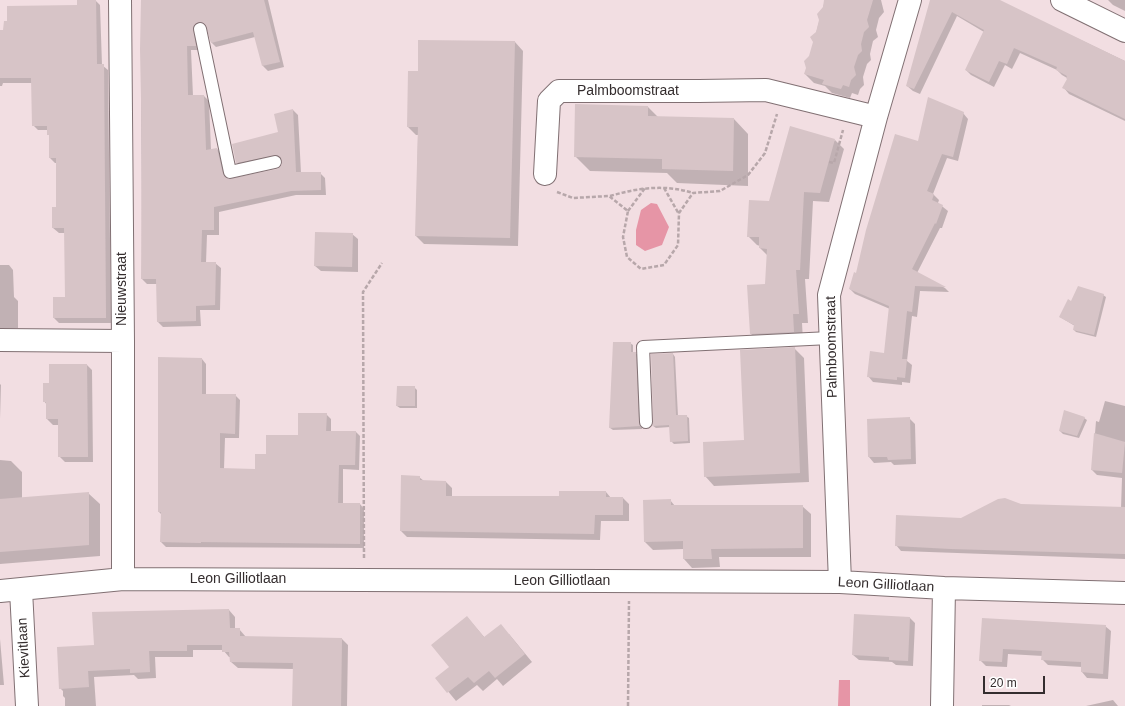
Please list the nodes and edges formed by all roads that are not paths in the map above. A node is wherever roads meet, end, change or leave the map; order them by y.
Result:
1 (120, 0) edge
2 (910, 0) edge
3 (1062, 0) edge
4 (200, 29) dead end
5 (1125, 31) edge
6 (876, 117) junction
7 (276, 162) dead end
8 (545, 174) road end
9 (830, 338) junction
10 (0, 340) edge
11 (123, 340) junction
12 (646, 422) dead end
13 (123, 579) junction
14 (840, 582) junction
15 (944, 588) junction
16 (10, 590) edge
17 (1125, 593) edge
18 (27, 706) edge
19 (942, 706) edge

1 - 11 street, Nieuwstraat
2 - 6 street, Palmboomstraat
3 - 5 street
4 - 7 lane
6 - 8 street, Palmboomstraat
6 - 9 street, Palmboomstraat
9 - 12 lane
9 - 14 street, Palmboomstraat
10 - 11 street
11 - 13 street, Nieuwstraat
13 - 14 street, Leon Gilliotlaan
13 - 16 street, Leon Gilliotlaan
14 - 15 street, Leon Gilliotlaan
15 - 17 street, Leon Gilliotlaan
15 - 19 street
16 - 18 street, Kievitlaan

